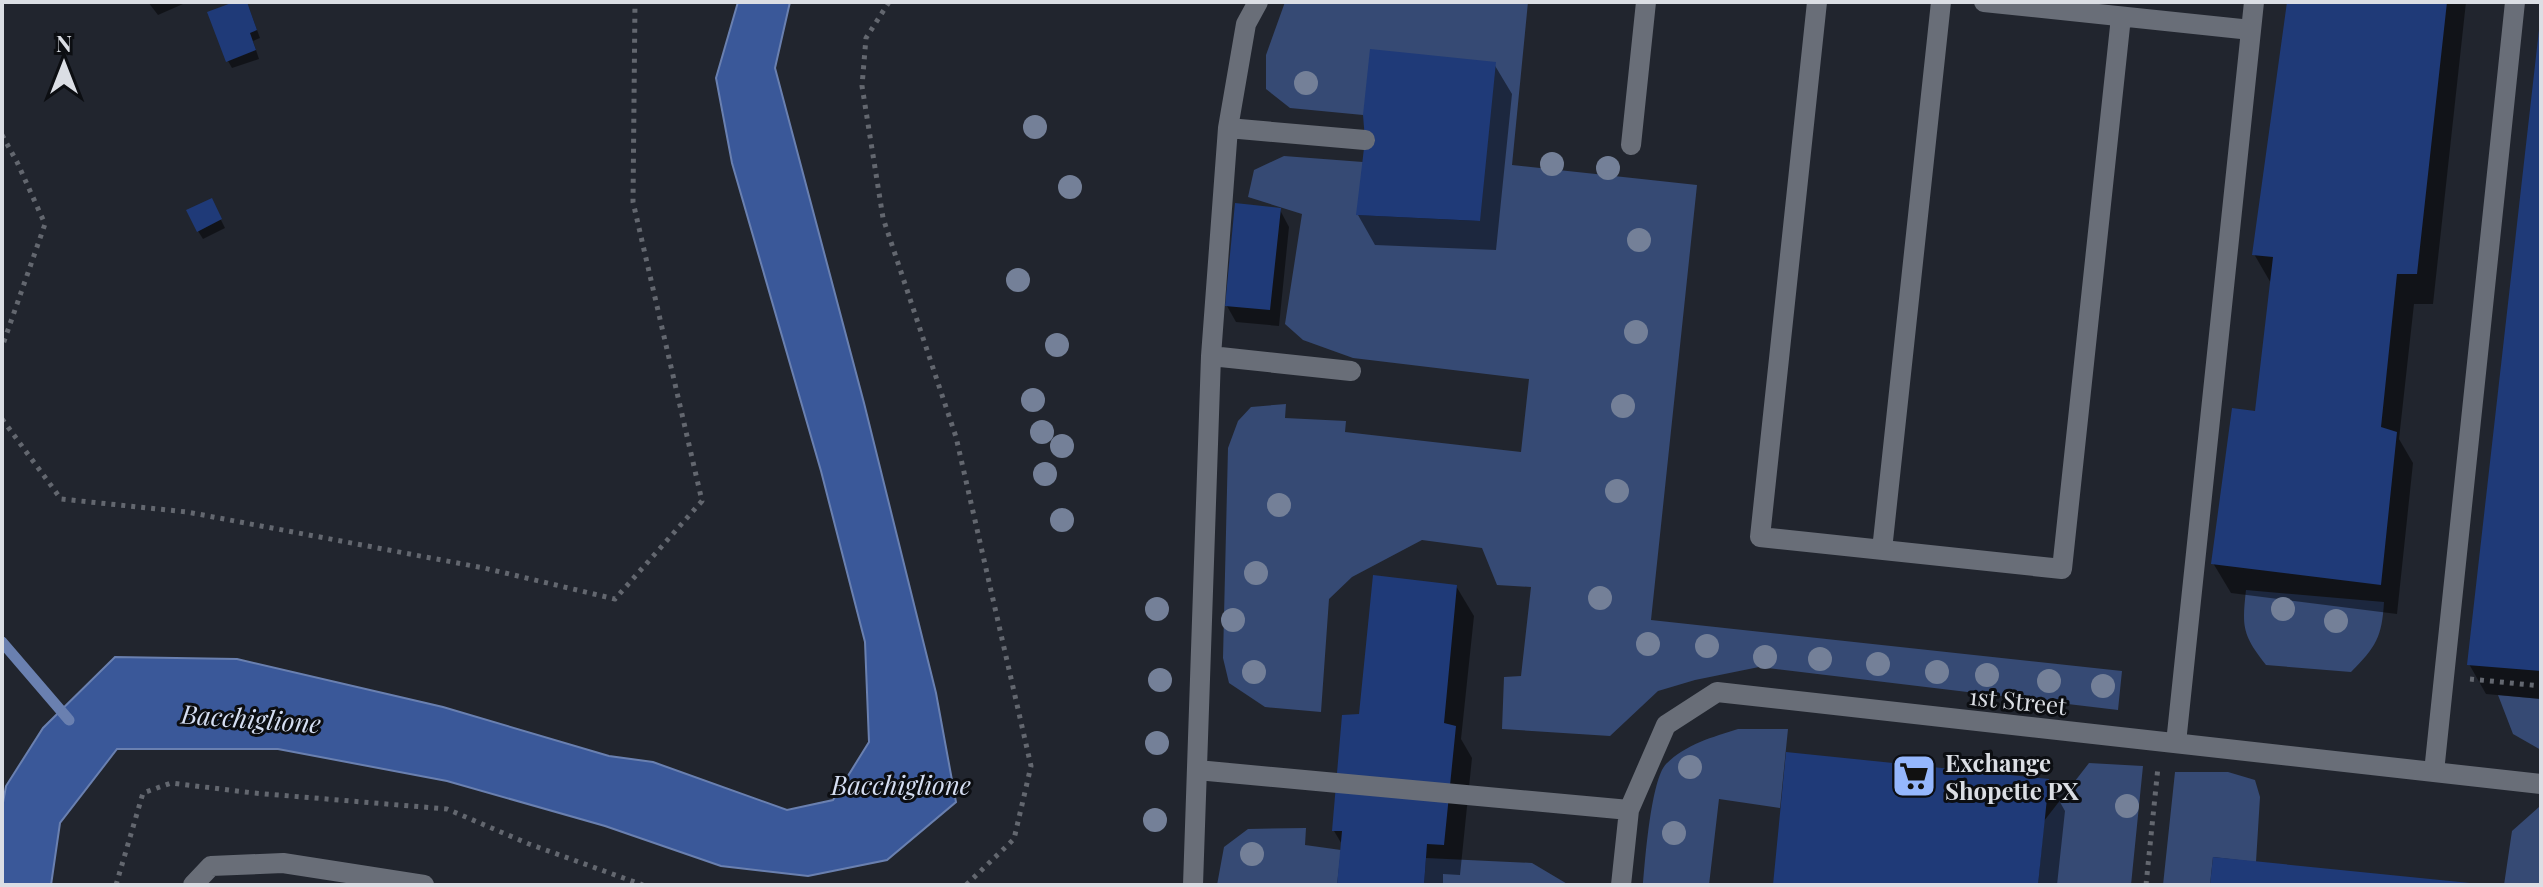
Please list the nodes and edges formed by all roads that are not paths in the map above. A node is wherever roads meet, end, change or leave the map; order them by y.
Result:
1 (1258, 2) edge
2 (1646, 2) edge
3 (1817, 2) edge
4 (1941, 2) edge
5 (1984, 2) edge
6 (2254, 2) edge
7 (2515, 2) edge
8 (2121, 17) junction
9 (2251, 30) junction
10 (1228, 128) junction
11 (1365, 140) dead end
12 (1631, 145) dead end
13 (1211, 356) junction
14 (1351, 371) dead end
15 (1882, 550) junction
16 (2168, 742) junction
17 (1197, 770) junction
18 (2434, 772) junction
19 (2541, 784) edge
20 (1629, 810) junction
21 (193, 885) edge
22 (424, 885) edge
23 (1193, 885) edge
24 (1621, 885) edge

1 - 10 lane
2 - 12 lane
3 - 15 lane
4 - 15 lane
5 - 8 lane
6 - 9 lane
7 - 18 lane
8 - 9 lane
8 - 15 lane
9 - 16 lane
10 - 11 lane
10 - 13 lane
13 - 14 lane
13 - 17 lane
16 - 18 lane, 1st Street
16 - 20 lane, 1st Street
17 - 20 lane
17 - 23 lane
18 - 19 lane, 1st Street
20 - 24 lane, 1st Street
21 - 22 lane

